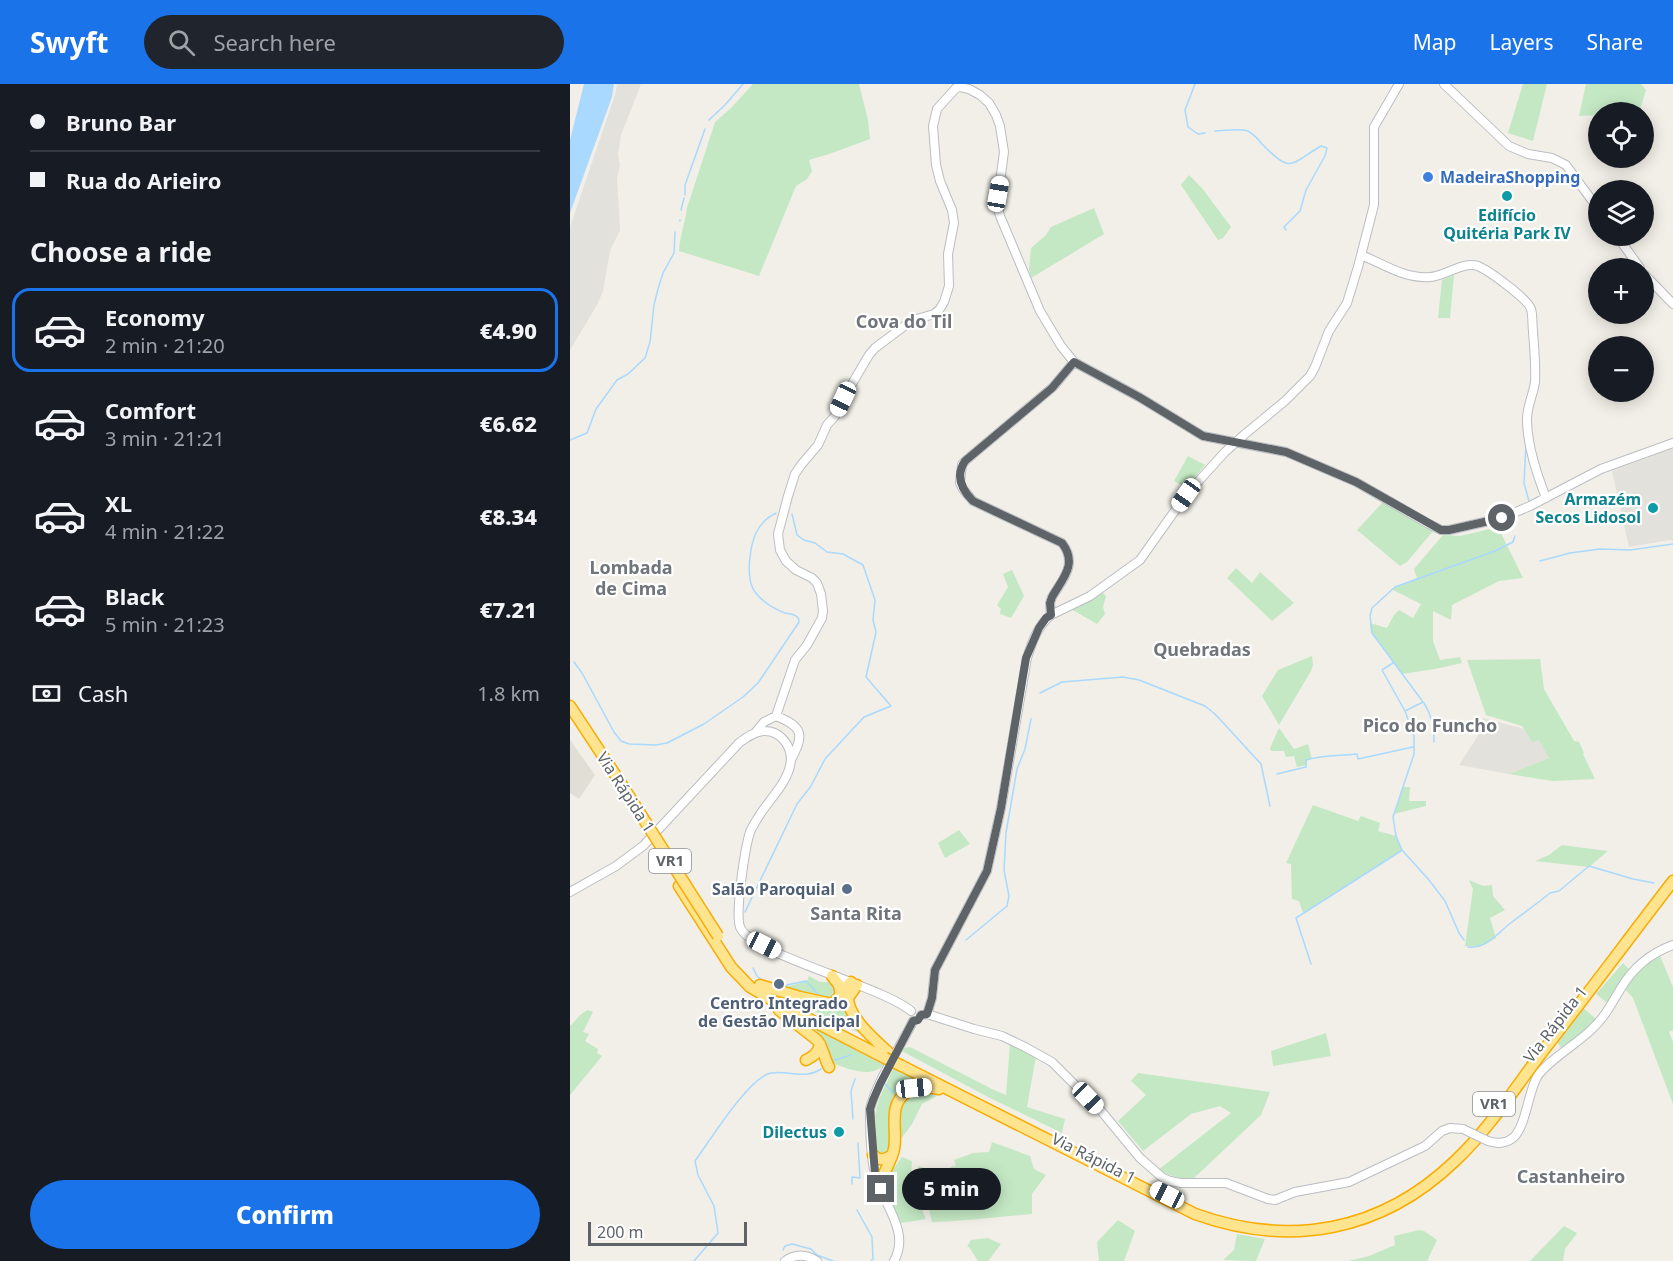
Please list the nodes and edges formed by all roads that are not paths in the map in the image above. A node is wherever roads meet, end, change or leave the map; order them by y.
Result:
1 (1399, 84) edge
2 (1444, 84) edge
3 (1588, 195) edge
4 (1366, 236) junction
5 (1361, 255) junction
6 (1378, 261) junction
7 (1356, 274) junction
8 (1654, 284) edge
9 (1673, 304) edge
10 (1074, 362) junction
11 (1673, 443) edge
12 (1546, 498) junction
13 (1051, 615) junction
14 (570, 706) edge
15 (570, 718) edge
16 (773, 718) junction
17 (770, 732) junction
18 (754, 733) junction
19 (791, 760) junction
20 (619, 787) junction
21 (1673, 871) edge
22 (1673, 882) edge
23 (570, 892) edge
24 (1673, 945) edge
25 (832, 976) junction
26 (854, 984) junction
27 (758, 988) junction
28 (841, 995) junction
29 (910, 1011) junction
30 (924, 1014) junction
31 (913, 1021) junction
32 (820, 1044) junction
33 (886, 1055) junction
34 (806, 1060) dead end
35 (903, 1064) junction
36 (828, 1066) dead end
37 (953, 1093) junction
38 (873, 1155) junction
39 (892, 1155) junction
40 (881, 1189) junction
41 (1226, 1221) junction
42 (1242, 1224) junction
43 (784, 1261) edge
44 (817, 1261) edge
45 (894, 1261) edge

1 - 4 street
2 - 3 street
4 - 5 street
4 - 6 street
5 - 6 street
5 - 7 street
6 - 7 street
6 - 12 street
7 - 13 street, bridge
8 - 9 street
10 - 12 street
10 - 13 street
10 - 16 street
11 - 12 street
13 - 30 street
14 - 20 highway, Via Rápida 1 / VR1
15 - 20 highway, Via Rápida 1 / VR1
16 - 17 street
16 - 18 street
16 - 19 street
17 - 18 street
17 - 19 street
18 - 23 street
19 - 25 street
20 - 27 highway, Via Rápida 1 / VR1
21 - 42 highway, Via Rápida 1 / VR1
22 - 42 highway, Via Rápida 1 / VR1
24 - 30 street, bridge
25 - 26 street
25 - 28 highway
26 - 28 highway
26 - 29 street
26 - 33 highway
27 - 28 highway
27 - 32 highway
27 - 33 highway, Via Rápida 1 / VR1
29 - 30 street
29 - 31 street
30 - 31 street
31 - 38 street
32 - 34 highway
32 - 36 highway
33 - 35 highway, Via Rápida 1 / VR1, bridge
35 - 37 highway, Via Rápida 1 / VR1
35 - 41 highway, Via Rápida 1 / VR1
37 - 39 highway
37 - 41 highway, Via Rápida 1 / VR1
38 - 39 highway
38 - 40 street
39 - 40 highway
40 - 45 street
41 - 42 highway, Via Rápida 1 / VR1
43 - 44 street

